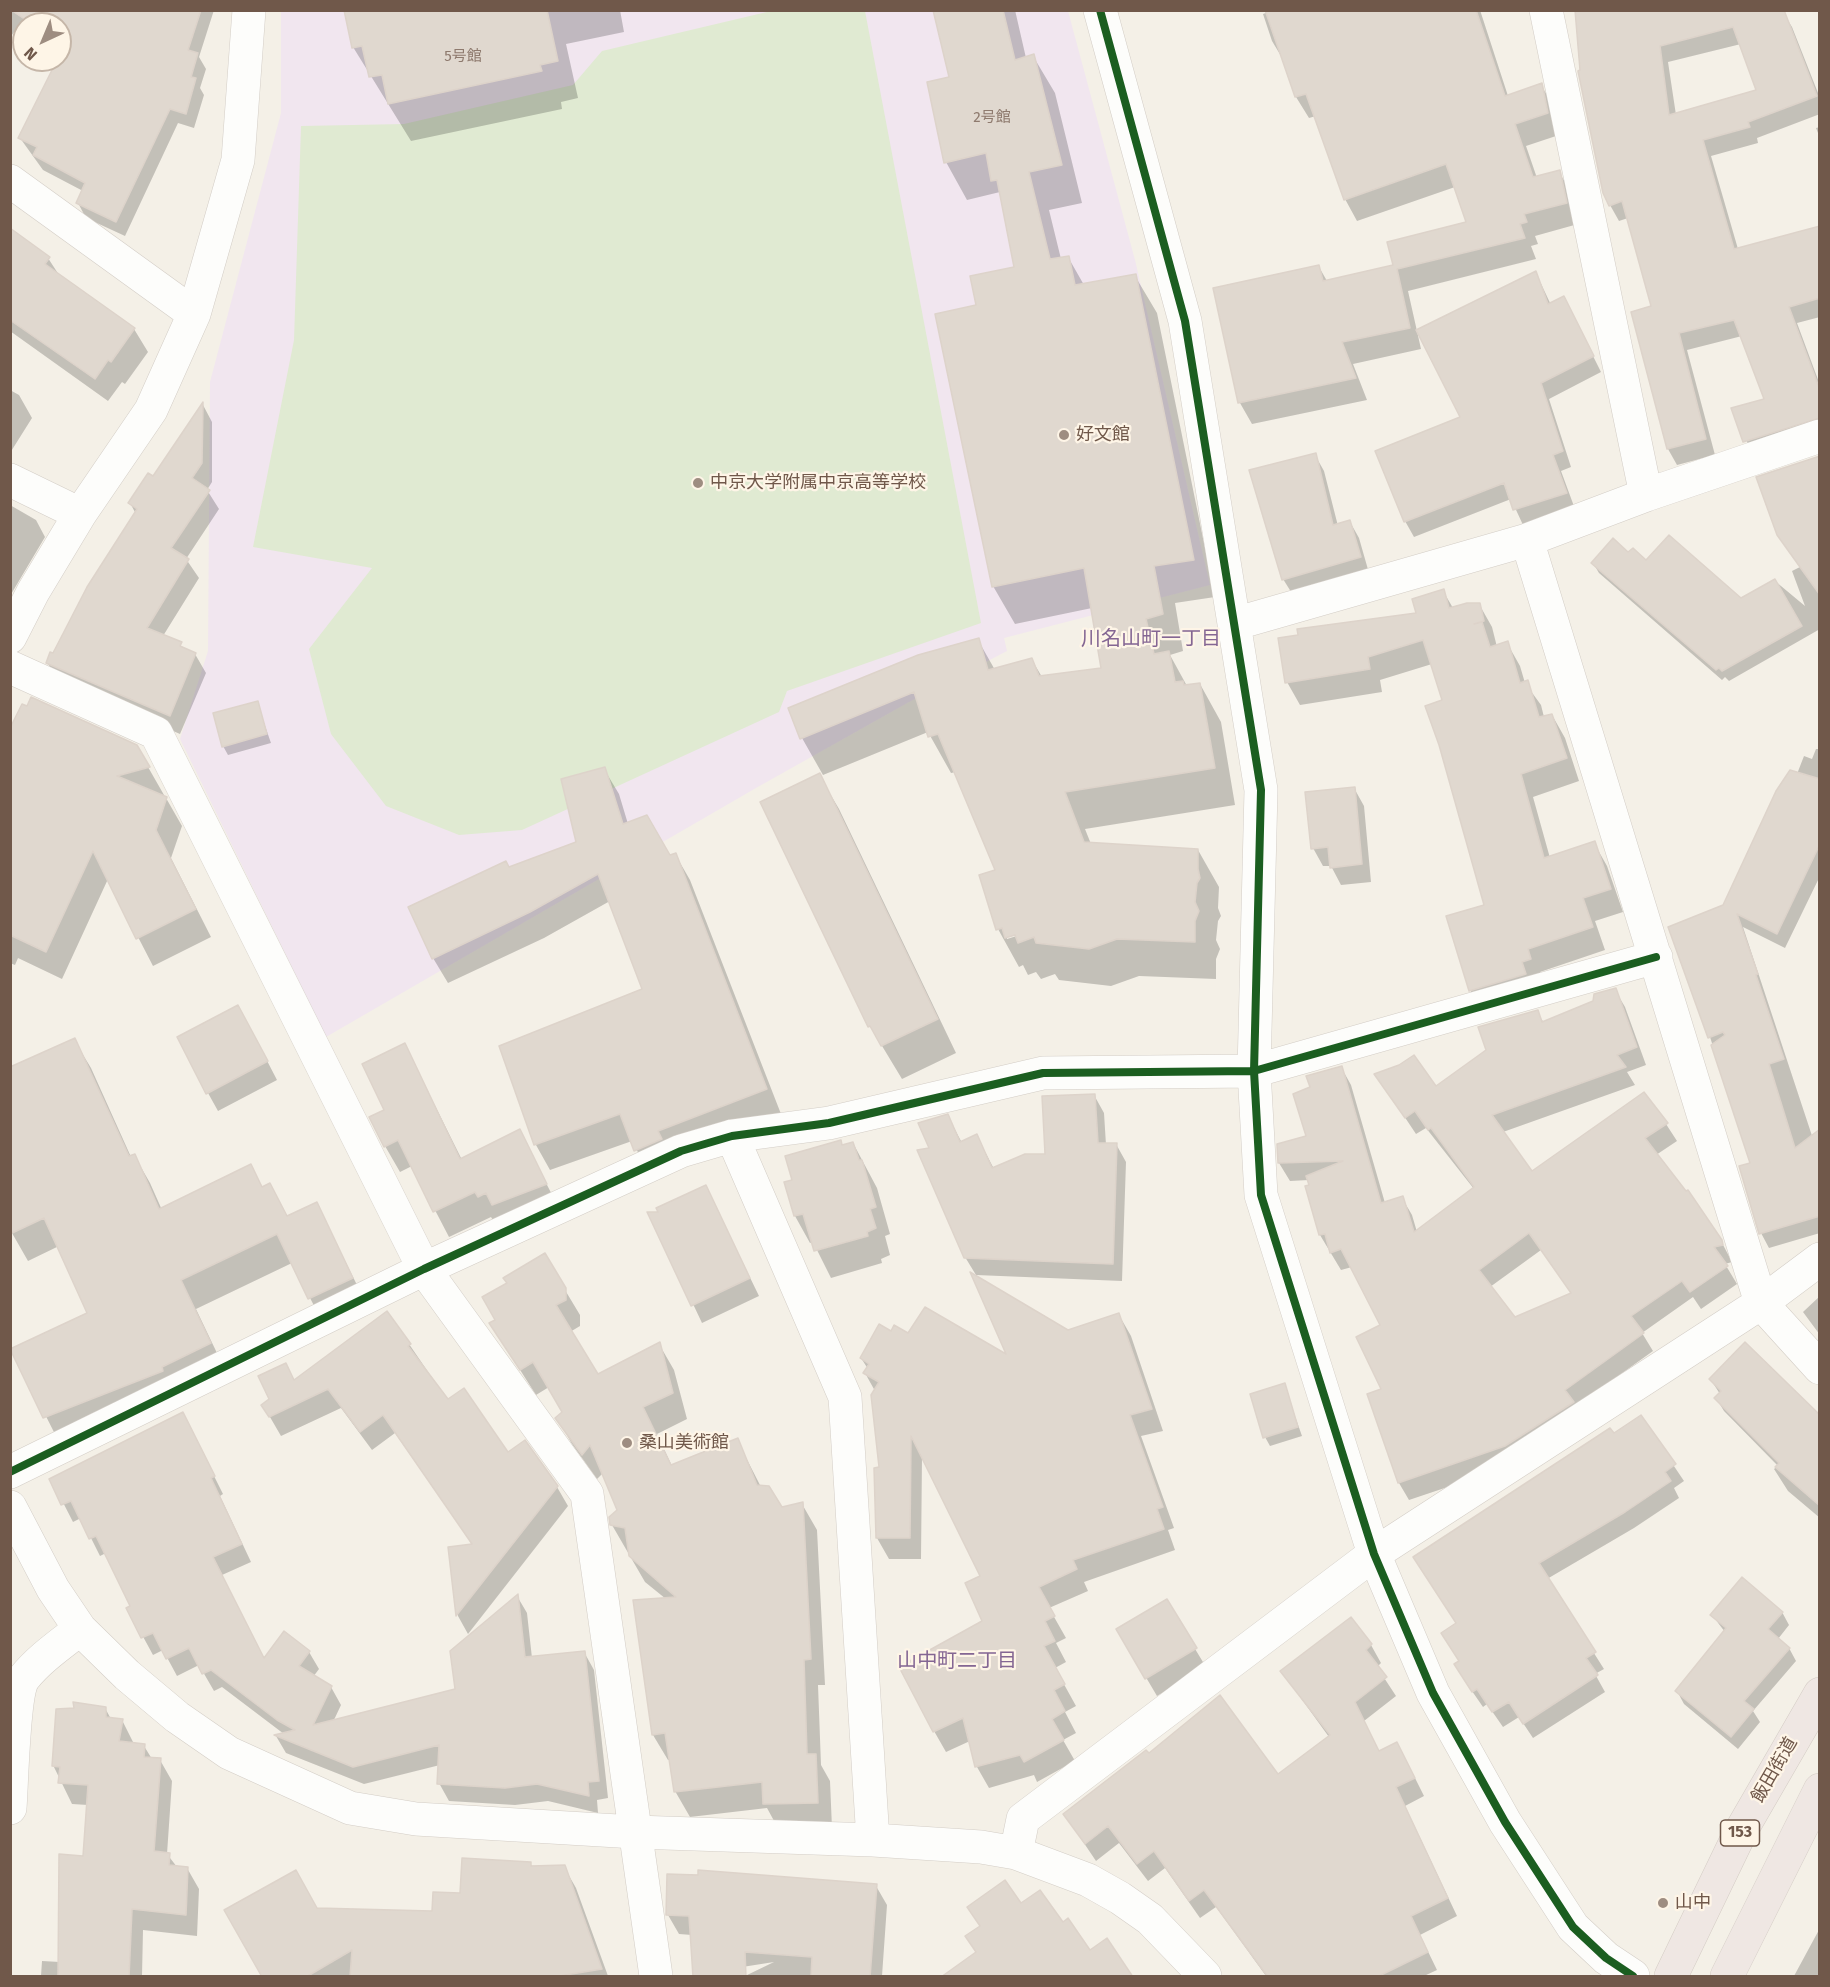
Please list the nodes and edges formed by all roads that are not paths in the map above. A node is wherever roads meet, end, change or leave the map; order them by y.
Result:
1 (249, 10) edge
2 (1100, 10) edge
3 (1546, 10) edge
4 (14, 190) edge
5 (194, 314) junction
6 (1820, 436) edge
7 (10, 480) edge
8 (1647, 495) junction
9 (80, 514) junction
10 (1527, 540) junction
11 (1234, 624) junction
12 (10, 637) edge
13 (10, 667) edge
14 (1656, 957) junction
15 (1254, 1071) junction
16 (732, 1136) junction
17 (1820, 1259) edge
18 (424, 1269) junction
19 (1761, 1304) junction
20 (1820, 1368) edge
21 (10, 1472) edge
22 (10, 1507) edge
23 (1374, 1554) junction
24 (80, 1629) junction
25 (1820, 1694) edge
26 (13, 1725) edge
27 (1820, 1790) edge
28 (10, 1809) edge
29 (635, 1832) junction
30 (873, 1840) junction
31 (1016, 1853) junction
32 (656, 1977) edge
33 (1205, 1977) edge
34 (1633, 1977) edge
35 (1671, 1977) edge
36 (1727, 1977) edge

1 - 5 street
2 - 11 street
3 - 8 street
4 - 5 street
5 - 9 street
6 - 8 street
7 - 9 street
8 - 10 street
9 - 12 street
10 - 11 street
10 - 14 street
11 - 15 street
13 - 18 street
14 - 15 street
14 - 19 street
15 - 16 street
15 - 23 street
16 - 18 street
16 - 30 street
17 - 19 street
18 - 21 street
18 - 29 street
19 - 20 street
19 - 23 street
22 - 24 street
23 - 31 street
23 - 34 street
24 - 26 street
24 - 29 street
25 - 35 highway, 飯田街道 / 153
26 - 28 street
27 - 36 highway
29 - 30 street
29 - 32 street
30 - 31 street
31 - 33 street

